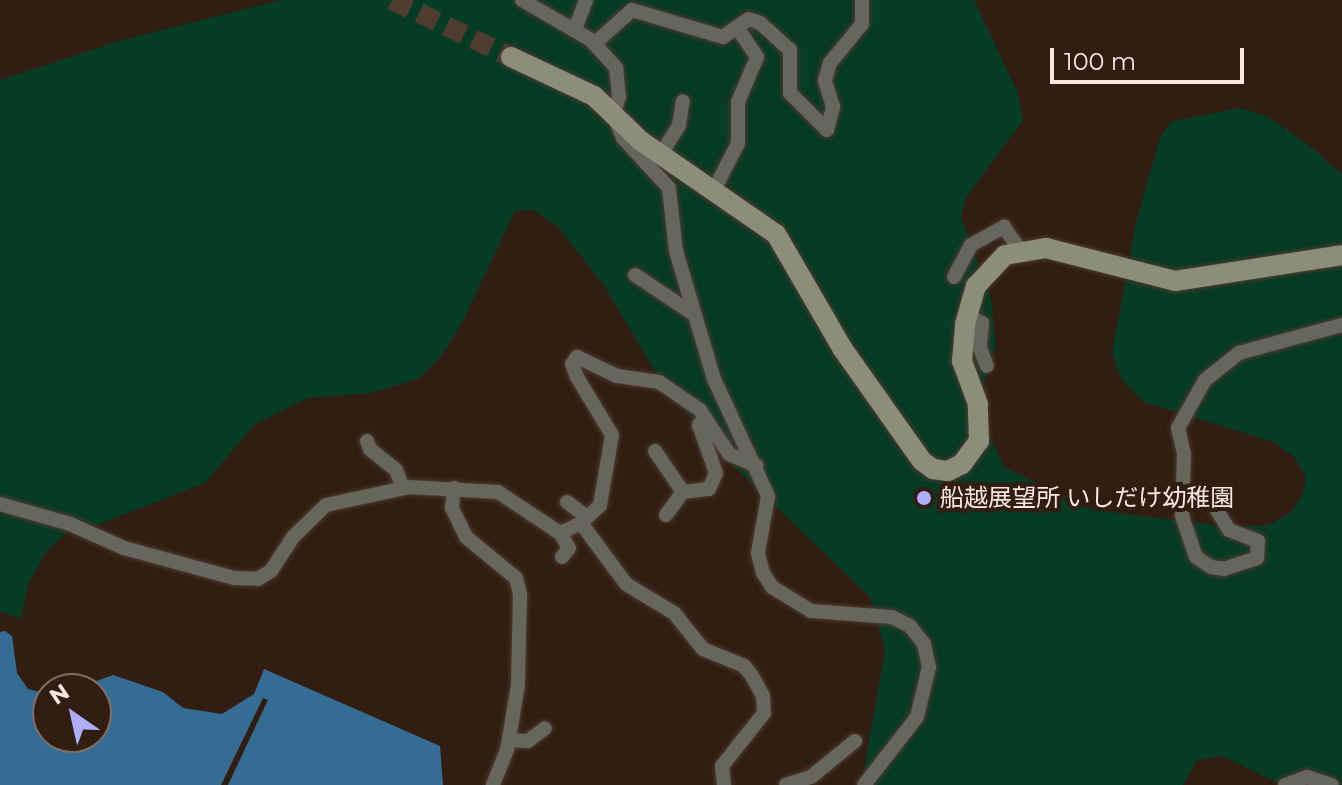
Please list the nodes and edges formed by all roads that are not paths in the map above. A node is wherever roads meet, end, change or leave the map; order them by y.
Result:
1 (522, 0) edge
2 (586, 0) edge
3 (862, 0) edge
4 (737, 27) junction
5 (575, 29) junction
6 (594, 44) junction
7 (511, 57) tunnel mouth
8 (683, 101) dead end
9 (613, 114) junction
10 (661, 154) junction
11 (714, 190) junction
12 (1020, 250) junction
13 (1342, 255) edge
14 (635, 275) dead end
15 (954, 277) dead end
16 (695, 315) junction
17 (967, 316) junction
18 (1342, 325) edge
19 (987, 366) dead end
20 (706, 420) junction
21 (367, 441) dead end
22 (655, 451) dead end
23 (757, 466) junction
24 (403, 488) junction
25 (454, 488) junction
26 (683, 492) junction
27 (567, 502) dead end
28 (0, 504) edge
29 (1214, 505) dead end
30 (666, 515) dead end
31 (584, 520) junction
32 (560, 533) junction
33 (562, 557) dead end
34 (545, 728) dead end
35 (509, 740) junction
36 (855, 741) dead end
37 (493, 785) edge
38 (723, 785) edge
39 (786, 785) edge
40 (864, 785) edge
41 (1285, 785) edge
42 (1332, 785) edge

1 - 5 street
2 - 5 street
3 - 4 street
4 - 6 street
4 - 11 street
5 - 6 street
6 - 9 street
7 - 9 street
8 - 10 street
9 - 10 street
9 - 16 street
10 - 11 street
11 - 17 street
12 - 13 street
12 - 15 street
12 - 17 street
14 - 16 street
16 - 23 street
17 - 19 street
18 - 29 street
20 - 23 street
20 - 26 street
20 - 31 street
21 - 24 street
22 - 26 street
23 - 40 street
24 - 25 street
24 - 28 street
25 - 32 street
25 - 35 street
26 - 30 street
27 - 31 street
31 - 32 street
31 - 38 street
32 - 33 street
34 - 35 street
35 - 37 street
36 - 39 street
41 - 42 street

